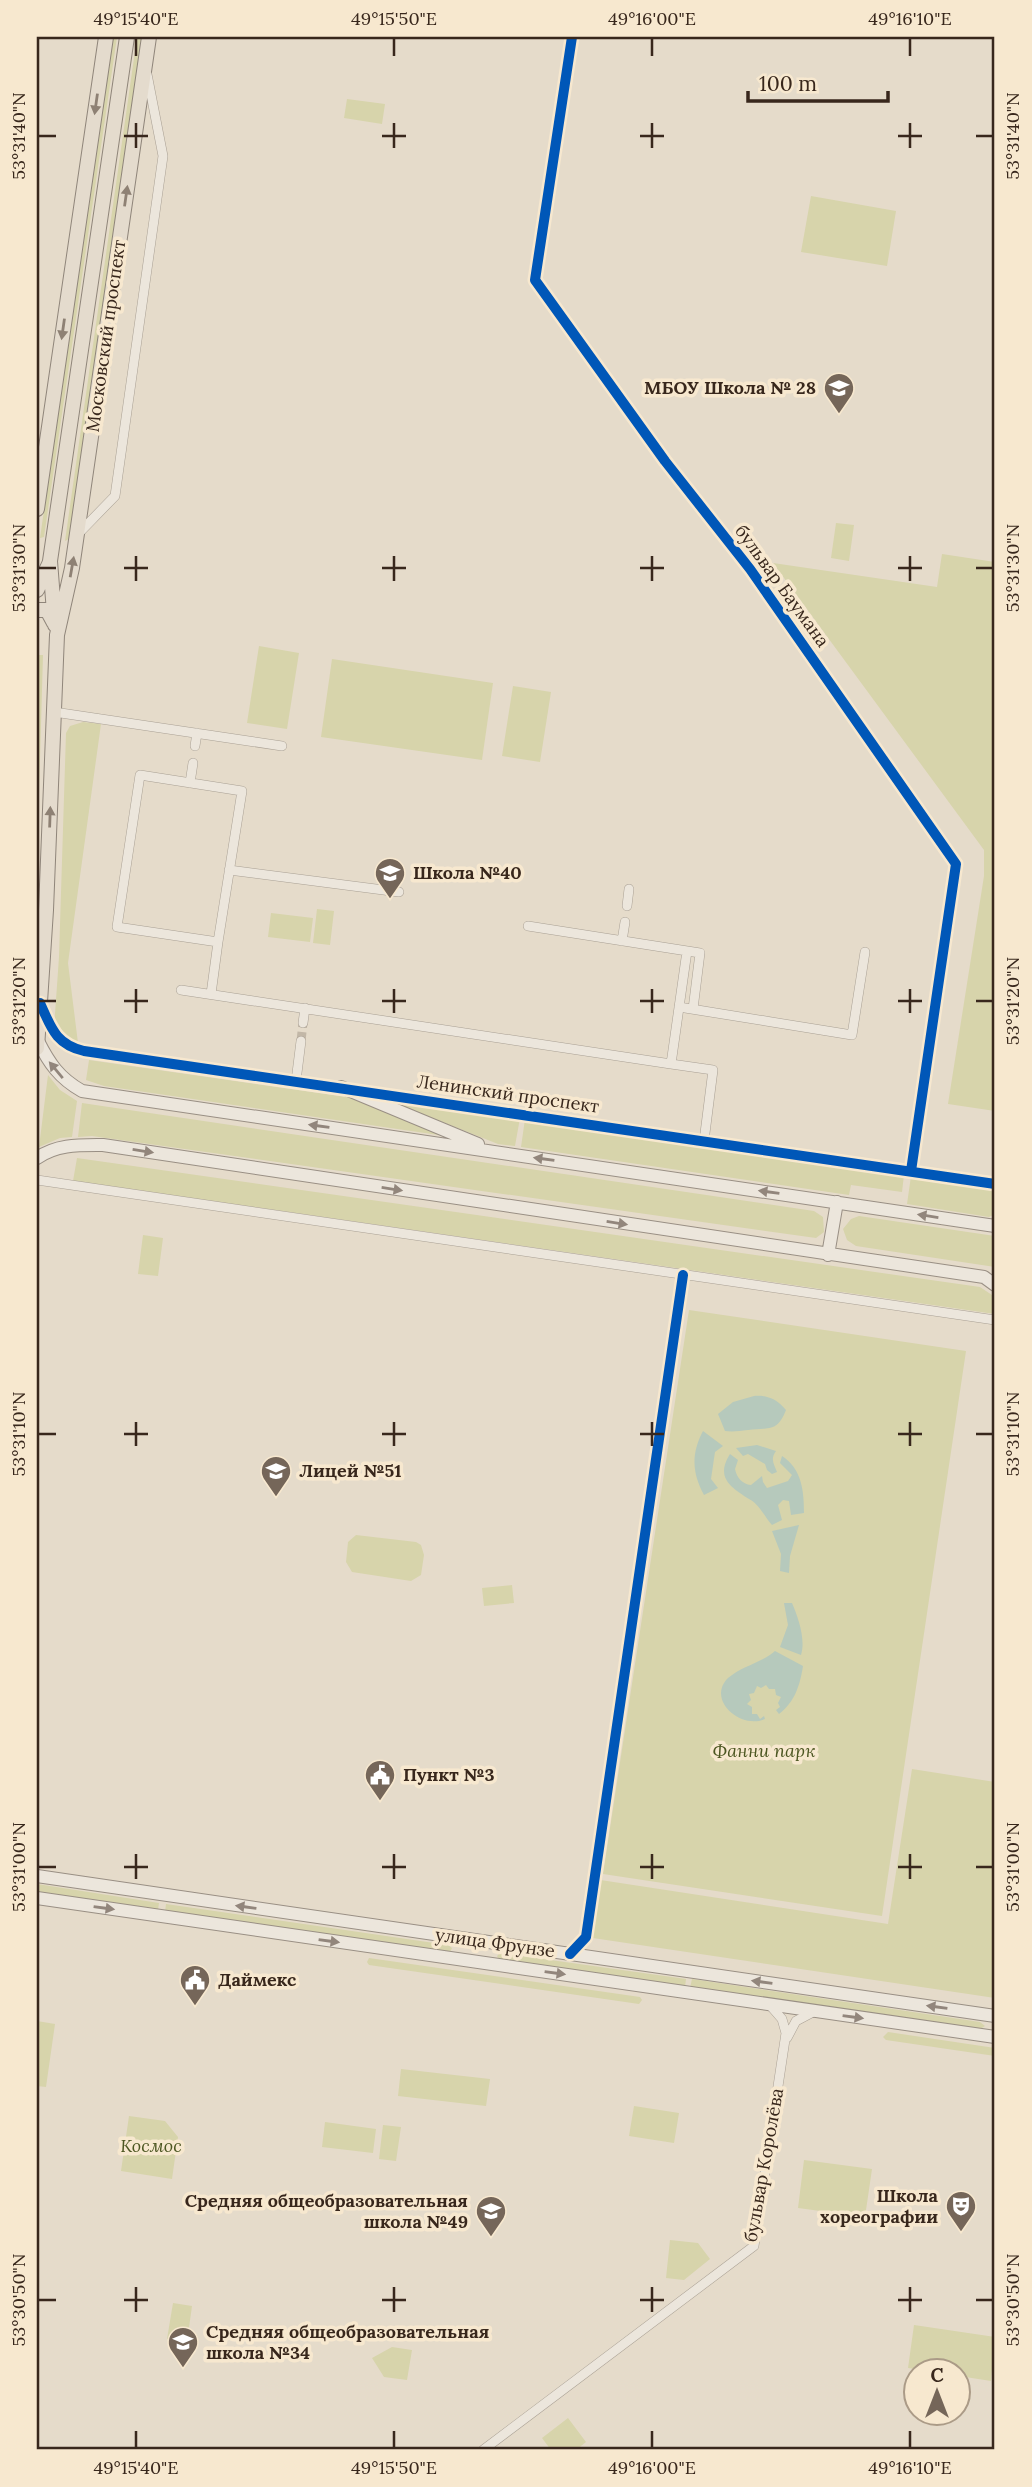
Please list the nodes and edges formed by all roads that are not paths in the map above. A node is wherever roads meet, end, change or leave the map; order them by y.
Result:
1 (106, 37) edge
2 (127, 37) edge
3 (149, 37) edge
4 (572, 37) edge
5 (145, 66) junction
6 (37, 509) edge
7 (77, 534) junction
8 (50, 561) junction
9 (37, 590) edge
10 (37, 610) edge
11 (56, 630) junction
12 (54, 712) junction
13 (197, 733) junction
14 (195, 746) dead end
15 (282, 746) dead end
16 (193, 763) dead end
17 (190, 783) junction
18 (229, 870) junction
19 (629, 889) dead end
20 (37, 890) edge
21 (398, 892) dead end
22 (627, 905) dead end
23 (46, 909) junction
24 (625, 922) dead end
25 (528, 926) dead end
26 (622, 941) junction
27 (218, 942) junction
28 (687, 951) junction
29 (865, 952) dead end
30 (181, 990) dead end
31 (211, 994) junction
32 (40, 1003) junction
33 (678, 1007) junction
34 (305, 1008) junction
35 (693, 1009) junction
36 (303, 1023) tunnel mouth
37 (38, 1041) edge
38 (301, 1041) tunnel mouth
39 (37, 1048) edge
40 (671, 1064) junction
41 (296, 1081) junction
42 (341, 1087) junction
43 (704, 1141) junction
44 (498, 1152) junction
45 (37, 1158) edge
46 (911, 1171) junction
47 (37, 1180) edge
48 (995, 1184) edge
49 (837, 1202) junction
50 (993, 1224) edge
51 (828, 1255) junction
52 (683, 1275) junction
53 (995, 1285) edge
54 (995, 1320) edge
55 (37, 1876) edge
56 (37, 1898) edge
57 (454, 1937) junction
58 (586, 1937) junction
59 (503, 1944) junction
60 (570, 1954) junction
61 (451, 1958) junction
62 (595, 1958) junction
63 (500, 1965) junction
64 (769, 2004) junction
65 (815, 2011) junction
66 (995, 2016) edge
67 (993, 2037) edge
68 (785, 2046) junction
69 (483, 2450) edge

1 -> 6 main road
2 - 8 main road, Московский проспект
3 - 5 main road, Московский проспект
4 - 46 street, бульвар Баумана
7 -> 5 main road, Московский проспект
5 - 7 street
11 -> 7 main road, Московский проспект
8 - 9 main road, Московский проспект
8 - 11 main road, Московский проспект
10 - 11 main road
11 - 12 main road, Московский проспект
12 - 13 street
23 -> 12 main road, Московский проспект
13 - 14 street
13 - 15 street
16 - 17 street
17 - 18 street
17 - 27 street
18 - 21 street
18 - 27 street
19 - 22 street
20 - 23 main road
23 - 32 main road, Московский проспект
24 - 26 street
25 - 26 street
26 - 28 street
27 - 31 street
28 - 33 street
28 - 35 street
29 - 35 street
30 - 31 street
31 - 34 street
32 - 37 main road, Московский проспект
32 - 41 street, Ленинский проспект
33 - 35 street
33 - 40 street
34 - 36 street
34 - 40 street
37 - 39 main road, Московский проспект
44 -> 37 main road
38 - 41 street
40 - 43 street
41 - 42 street, Ленинский проспект
42 - 43 street, Ленинский проспект
42 - 44 main road
43 - 46 street, Ленинский проспект
49 -> 44 main road
45 -> 51 main road
46 - 48 street, Ленинский проспект
47 - 52 street
50 -> 49 main road
49 - 51 main road
51 - 53 main road
52 - 54 street
52 - 58 street
57 -> 55 main road, улица Фрунзе
56 -> 61 main road, улица Фрунзе
57 - 59 main road, улица Фрунзе
57 - 61 main road
58 - 60 street
58 - 62 street
59 - 60 main road, улица Фрунзе
59 - 63 main road
60 - 62 main road, улица Фрунзе
61 - 63 main road, улица Фрунзе
66 -> 62 main road, улица Фрунзе
63 -> 64 main road, улица Фрунзе
64 - 65 main road, улица Фрунзе
64 - 68 street, бульвар Королёва
65 -> 67 main road, улица Фрунзе
65 - 68 street
66 - 67 main road, улица Фрунзе
68 - 69 street, бульвар Королёва

